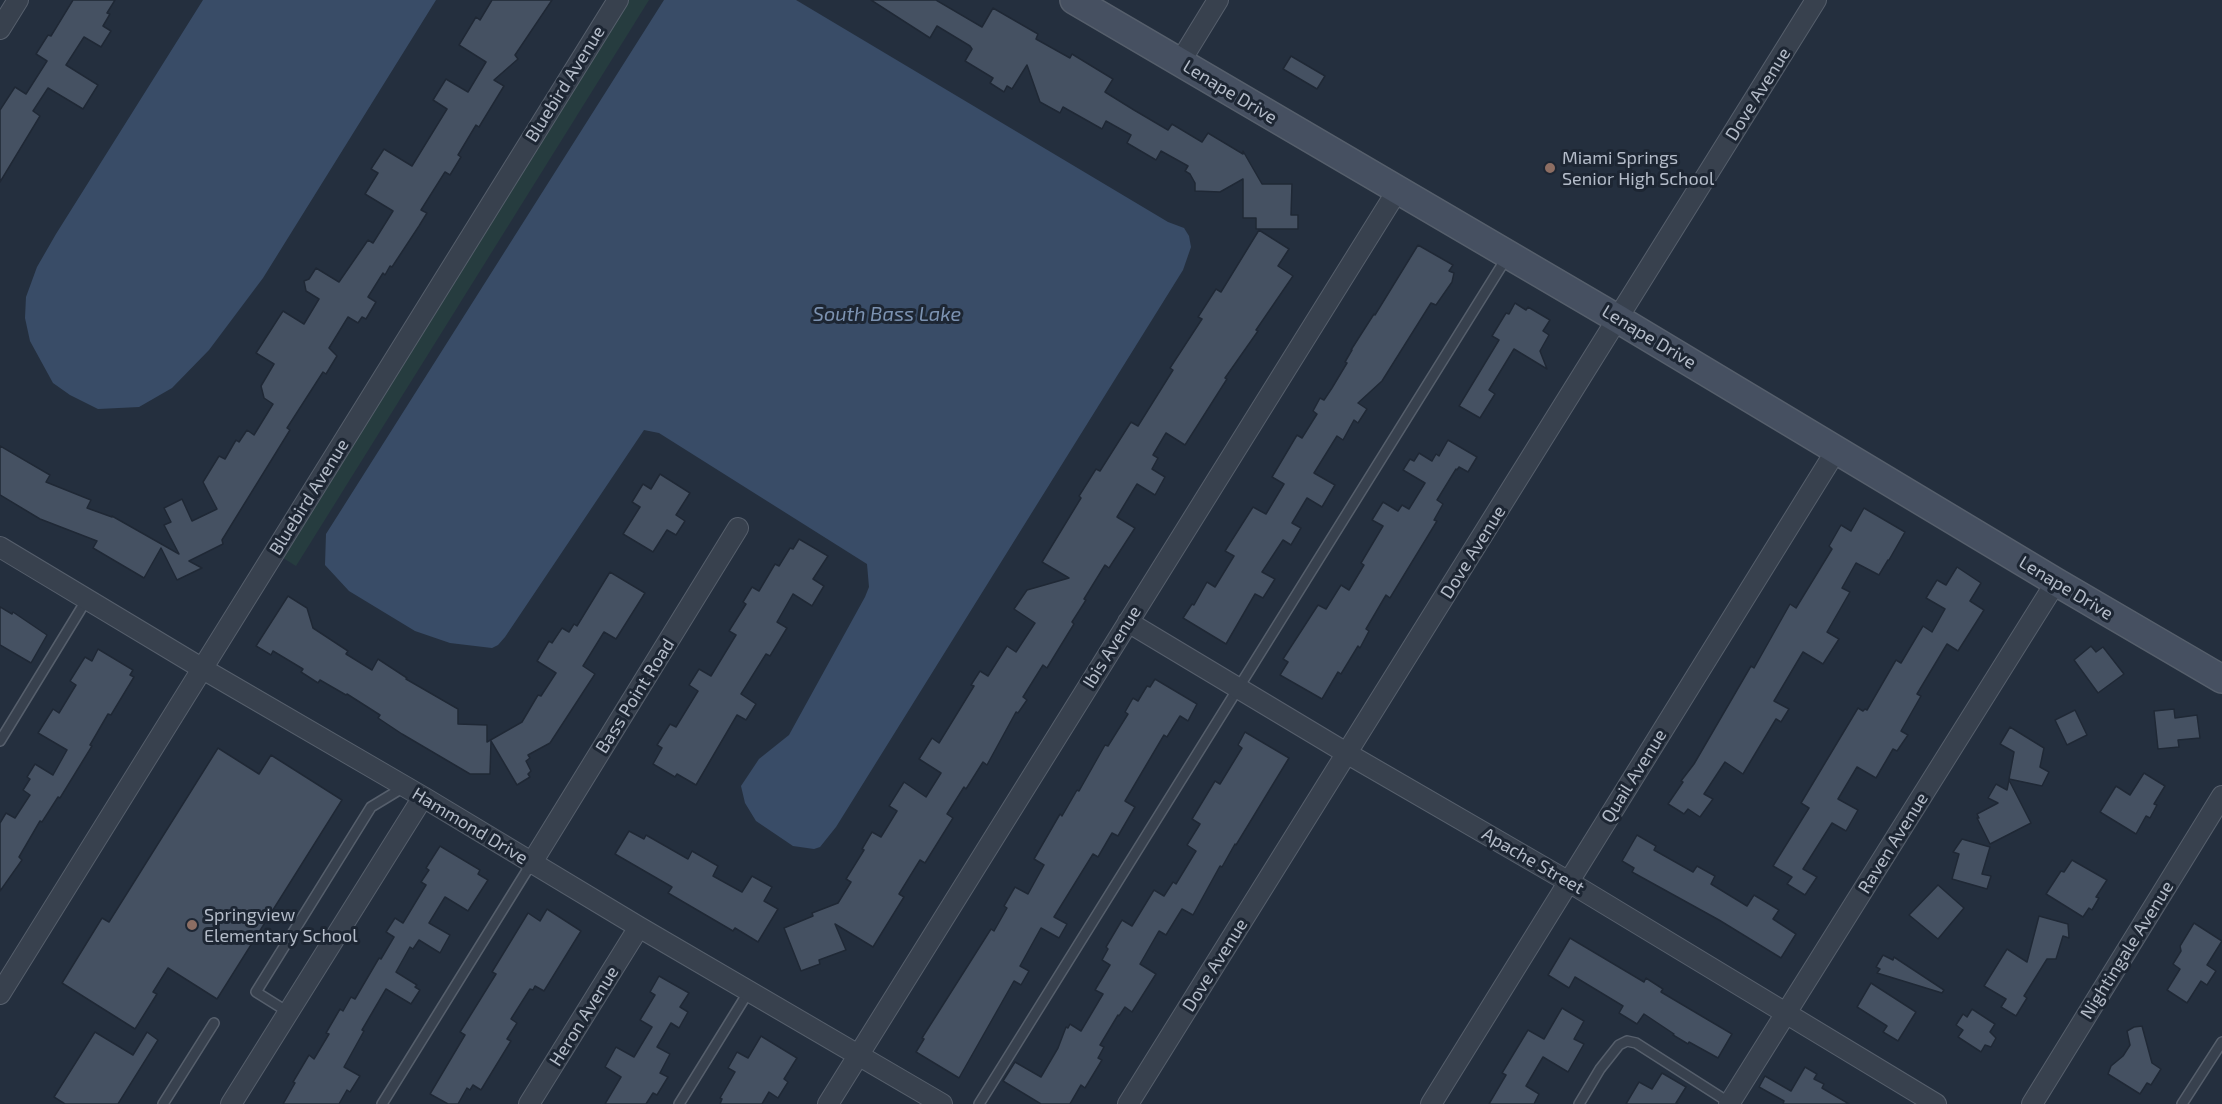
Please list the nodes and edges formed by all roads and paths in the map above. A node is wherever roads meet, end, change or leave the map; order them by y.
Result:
1 (18, 0) edge
2 (618, 0) edge
3 (1074, 0) edge
4 (1218, 0) edge
5 (1816, 0) edge
6 (0, 29) edge
7 (1180, 62) junction
8 (1397, 191) junction
9 (1508, 255) junction
10 (1618, 319) junction
11 (1837, 449) junction
12 (738, 528) dead end
13 (0, 547) edge
14 (2056, 582) junction
15 (87, 599) junction
16 (1128, 622) junction
17 (203, 669) junction
18 (2222, 679) edge
19 (1238, 688) junction
20 (0, 741) edge
21 (1347, 754) junction
22 (405, 786) junction
23 (2222, 796) edge
24 (423, 797) junction
25 (531, 864) junction
26 (1569, 882) junction
27 (639, 927) junction
28 (749, 991) junction
29 (0, 994) edge
30 (288, 1012) junction
31 (1786, 1013) junction
32 (214, 1023) dead end
33 (2222, 1042) edge
34 (858, 1054) junction
35 (1730, 1103) edge
36 (163, 1104) edge
37 (231, 1104) edge
38 (382, 1104) edge
39 (529, 1104) edge
40 (679, 1104) edge
41 (828, 1104) edge
42 (942, 1104) edge
43 (979, 1104) edge
44 (1128, 1104) edge
45 (1431, 1104) edge
46 (1579, 1104) edge
47 (1936, 1104) edge
48 (2032, 1104) edge
49 (2182, 1104) edge

1 - 6 street
2 - 17 street, Bluebird Avenue
3 - 7 street, Lenape Drive
4 - 7 street
5 - 10 street, Dove Avenue
7 - 8 street, Lenape Drive
8 - 9 street, Lenape Drive
8 - 16 street, Ibis Avenue
9 - 10 street, Lenape Drive
9 - 19 lane
10 - 11 street, Lenape Drive
10 - 21 street, Dove Avenue
11 - 14 street, Lenape Drive
11 - 26 street, Quail Avenue
12 - 25 street, Bass Point Road
13 - 15 street, Hammond Drive
14 - 18 street, Lenape Drive
14 - 31 street, Raven Avenue
15 - 17 street, Hammond Drive
15 - 20 lane
16 - 19 street, Apache Street
16 - 34 street, Ibis Avenue
17 - 22 street, Hammond Drive
17 - 29 street, Bluebird Avenue
19 - 21 street, Apache Street
19 - 43 lane
21 - 26 street, Apache Street
21 - 44 street, Dove Avenue
22 - 24 street, Hammond Drive
22 - 30 lane
23 - 48 street, Nightingale Avenue
24 - 25 street, Hammond Drive
24 - 30 street
25 - 27 street, Hammond Drive
25 - 38 lane
26 - 31 street, Apache Street
26 - 45 street, Quail Avenue
27 - 28 street, Hammond Drive
27 - 39 street, Heron Avenue
28 - 34 street, Hammond Drive
28 - 40 lane
30 - 37 street
31 - 35 street, Raven Avenue
31 - 47 street, Apache Street
32 - 36 lane
33 - 49 lane
34 - 41 street, Ibis Avenue
34 - 42 street, Hammond Drive
35 - 46 lane

